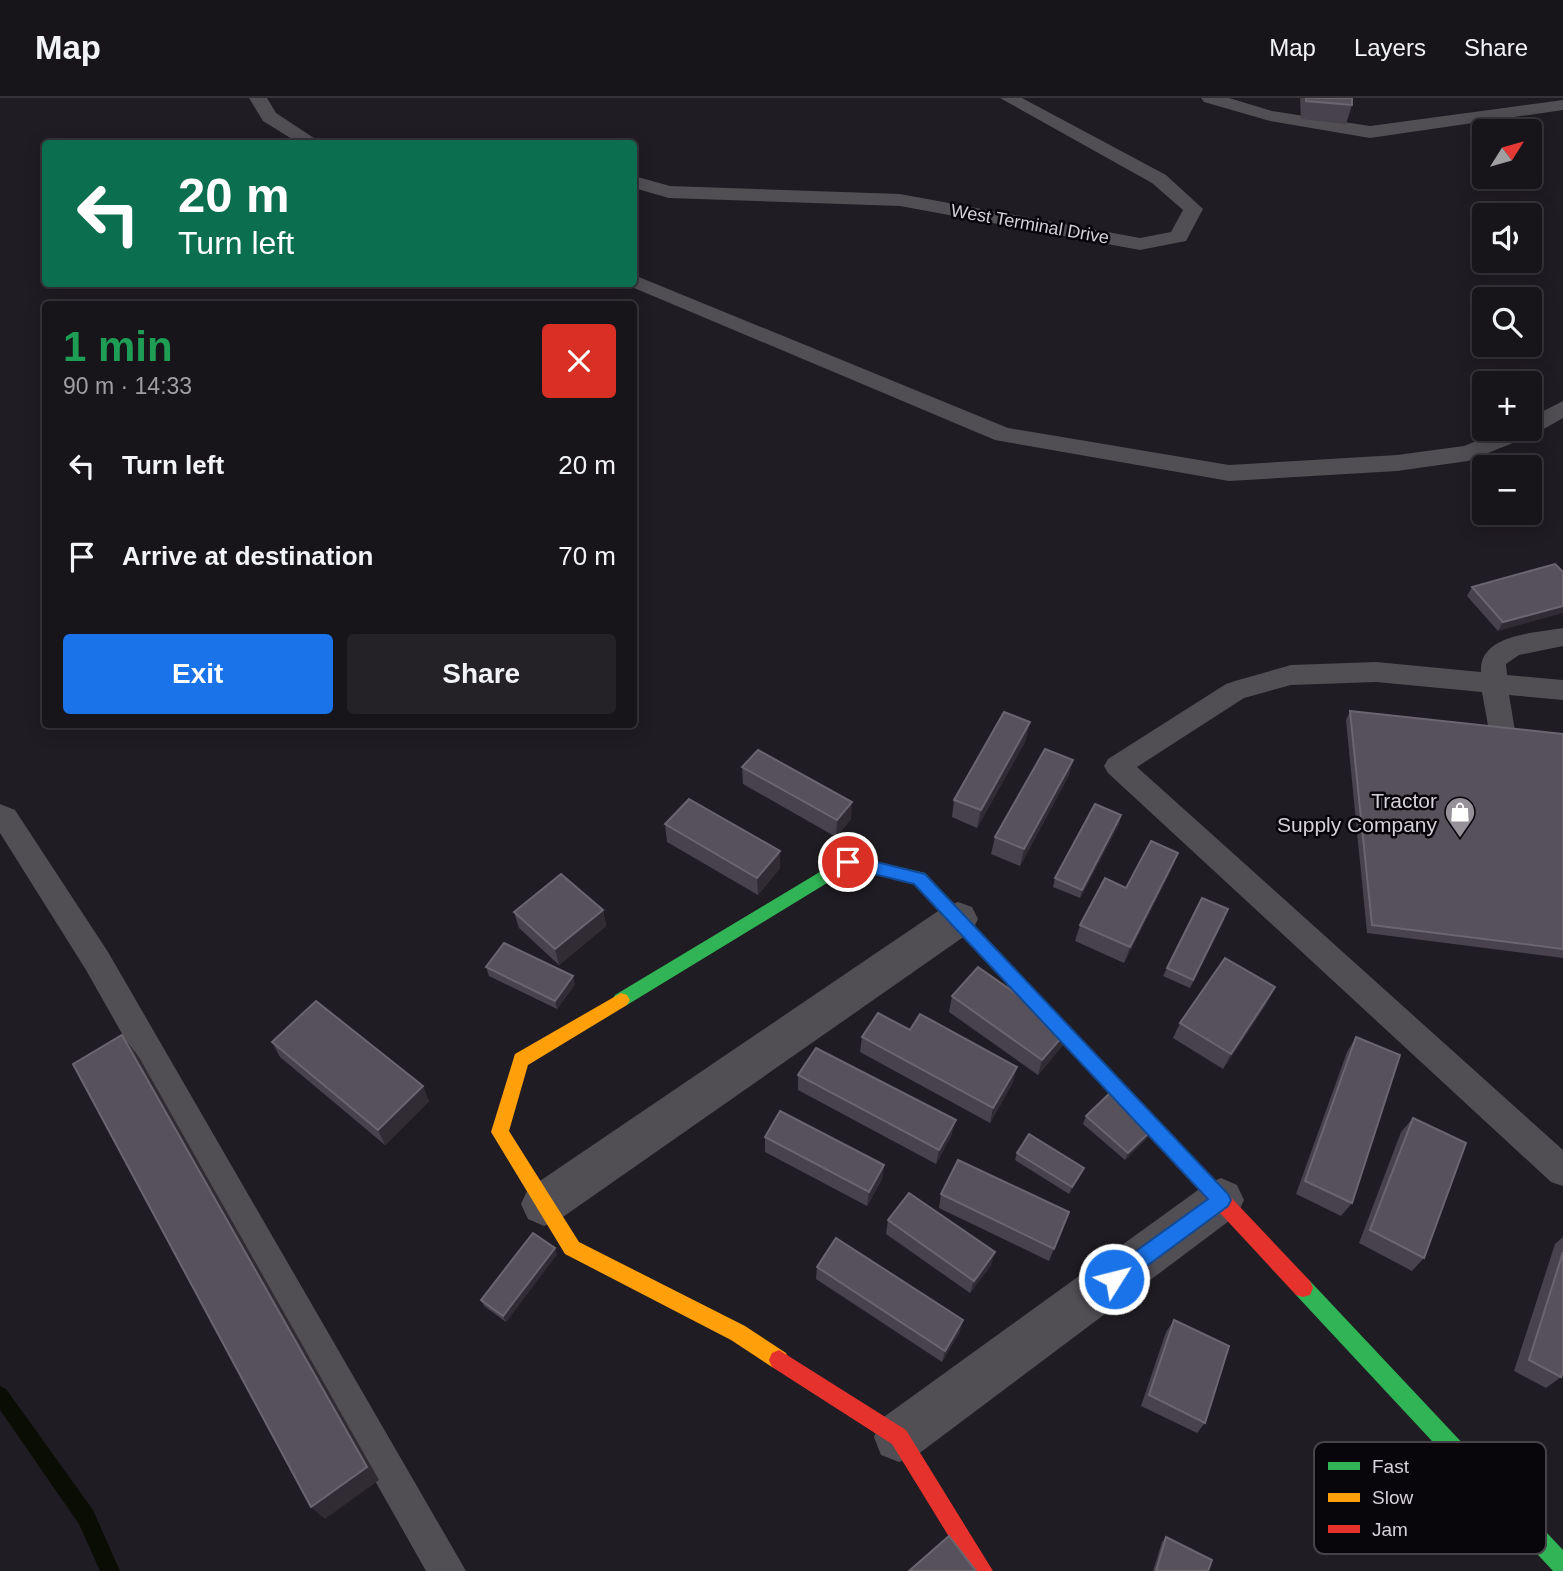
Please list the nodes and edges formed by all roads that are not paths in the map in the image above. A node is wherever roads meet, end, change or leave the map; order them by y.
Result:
1 (258, 98) edge
2 (1009, 98) edge
3 (1210, 98) edge
4 (1563, 105) edge
5 (307, 140) edge
6 (637, 183) edge
7 (637, 282) edge
8 (1563, 408) edge
9 (1542, 420) edge
10 (1497, 441) edge
11 (1563, 637) edge
12 (1494, 683) junction
13 (1563, 690) edge
14 (1502, 732) edge
15 (0, 814) edge
16 (958, 919) junction
17 (1563, 1171) edge
18 (1221, 1200) junction
19 (544, 1204) junction
20 (900, 1437) junction
21 (1447, 1442) edge
22 (1546, 1548) edge
23 (1563, 1566) edge
24 (447, 1571) edge
25 (982, 1571) edge

1 - 5 lane
2 - 6 lane, West Terminal Drive
3 - 4 lane
7 - 10 lane
8 - 9 lane
11 - 12 lane
12 - 13 lane
12 - 14 lane
12 - 17 lane
15 - 24 lane
16 - 18 street
16 - 19 street
16 - 19 street
18 - 20 street
18 - 21 street
19 - 20 street
20 - 25 street
22 - 23 street

